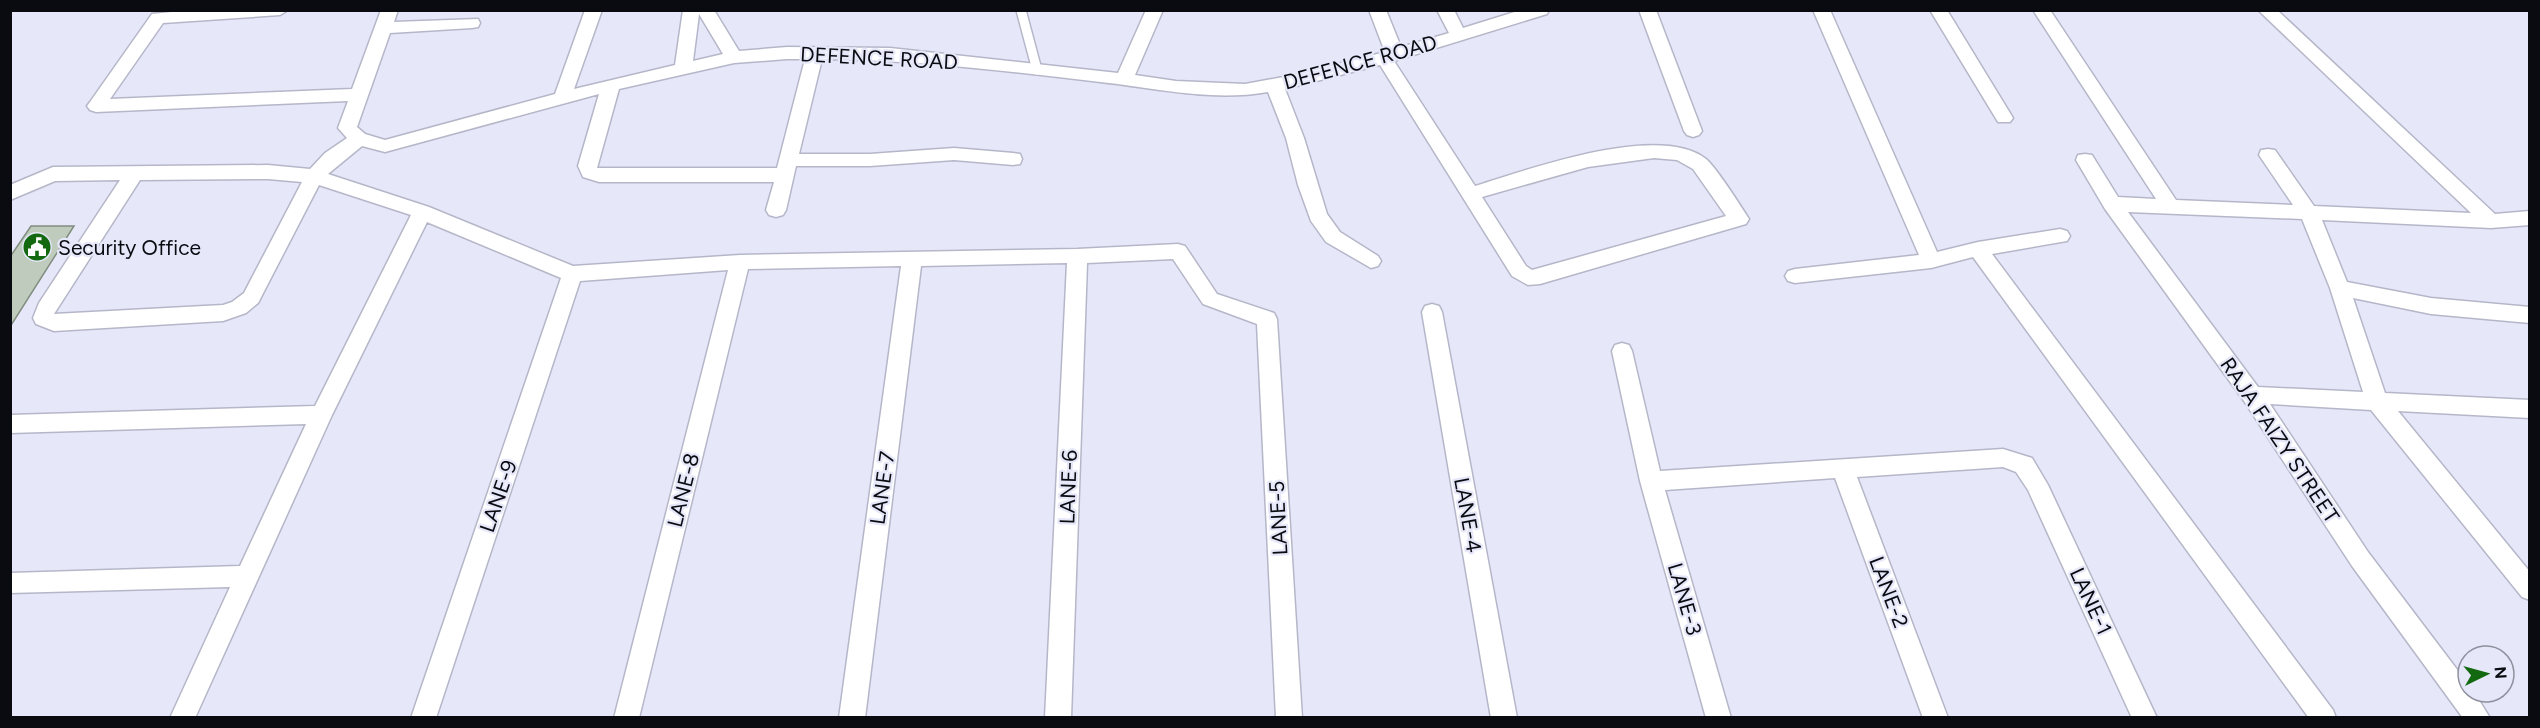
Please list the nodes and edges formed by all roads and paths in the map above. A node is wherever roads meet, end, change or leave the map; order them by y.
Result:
1 (280, 10) edge
2 (390, 10) edge
3 (594, 10) edge
4 (691, 10) edge
5 (705, 10) edge
6 (1021, 10) edge
7 (1155, 10) edge
8 (1377, 10) edge
9 (1445, 10) edge
10 (1541, 10) edge
11 (1647, 10) edge
12 (1821, 10) edge
13 (1938, 10) edge
14 (2041, 10) edge
15 (2266, 10) edge
16 (472, 23) dead end
17 (382, 28) junction
18 (1459, 36) junction
19 (815, 53) junction
20 (1389, 56) junction
21 (734, 57) junction
22 (684, 66) junction
23 (1037, 70) junction
24 (1124, 80) junction
25 (1274, 84) junction
26 (611, 85) junction
27 (358, 95) junction
28 (562, 99) junction
29 (2004, 118) dead end
30 (1693, 131) dead end
31 (359, 139) junction
32 (2268, 155) dead end
33 (1013, 159) dead end
34 (2085, 160) dead end
35 (787, 168) junction
36 (135, 172) junction
37 (314, 176) junction
38 (10, 193) edge
39 (1469, 194) junction
40 (2112, 204) junction
41 (2170, 206) junction
42 (776, 210) dead end
43 (422, 212) junction
44 (2309, 213) junction
45 (2529, 218) edge
46 (2491, 220) junction
47 (2060, 236) dead end
48 (1978, 249) junction
49 (1077, 256) junction
50 (912, 260) junction
51 (1371, 261) dead end
52 (1931, 261) junction
53 (740, 262) junction
54 (572, 274) junction
55 (1795, 276) dead end
56 (2340, 288) junction
57 (1432, 312) dead end
58 (2529, 315) edge
59 (1622, 351) dead end
60 (2252, 395) junction
61 (2377, 401) junction
62 (2529, 409) edge
63 (321, 415) junction
64 (10, 424) edge
65 (1842, 466) junction
66 (1651, 481) junction
67 (247, 576) junction
68 (10, 583) edge
69 (2529, 590) edge
70 (182, 717) edge
71 (423, 717) edge
72 (626, 717) edge
73 (852, 717) edge
74 (1058, 717) edge
75 (1289, 717) edge
76 (1504, 717) edge
77 (1719, 717) edge
78 (1936, 717) edge
79 (2145, 717) edge
80 (2324, 717) edge
81 (2478, 717) edge

1 - 27 street
2 - 17 street
3 - 28 street
4 - 22 street
5 - 21 street
6 - 23 lane
7 - 24 street
8 - 20 street
9 - 18 street
10 - 18 street, DEFENCE ROAD
11 - 30 street
12 - 52 street
13 - 29 street
14 - 41 street
15 - 46 street
16 - 17 street
17 - 27 street
18 - 20 street, DEFENCE ROAD
19 - 21 street, DEFENCE ROAD
19 - 23 street, DEFENCE ROAD
19 - 35 street
20 - 25 street, DEFENCE ROAD
20 - 39 street
21 - 22 street, DEFENCE ROAD
22 - 26 street, DEFENCE ROAD
23 - 24 street, DEFENCE ROAD
24 - 25 street, DEFENCE ROAD
25 - 51 street
26 - 28 street, DEFENCE ROAD
26 - 35 street
27 - 31 street
28 - 31 street, DEFENCE ROAD
31 - 37 street
32 - 44 street
33 - 35 street
34 - 40 street, RAJA FAIZY STREET
35 - 42 street
36 - 37 street
36 - 37 street
36 - 38 street
37 - 43 street
39 - 39 street
40 - 41 street
40 - 60 street, RAJA FAIZY STREET
41 - 44 street
43 - 54 street
43 - 63 street
44 - 46 street
44 - 56 street
45 - 46 street
47 - 48 street
48 - 52 street
48 - 80 street
49 - 50 street
49 - 74 street, LANE-6
49 - 75 street, LANE-5
50 - 53 street
50 - 73 street, LANE-7
52 - 55 street
53 - 54 street
53 - 72 street, LANE-8
54 - 71 street, LANE-9
56 - 58 street
56 - 61 street
57 - 76 street, LANE-4
59 - 66 street, LANE-3
60 - 61 street
60 - 81 street, RAJA FAIZY STREET
61 - 62 street
61 - 69 street
63 - 64 street
63 - 67 street
65 - 66 street, LANE-1
65 - 78 street, LANE-2
65 - 79 street, LANE-1
66 - 77 street, LANE-3
67 - 68 street
67 - 70 street

